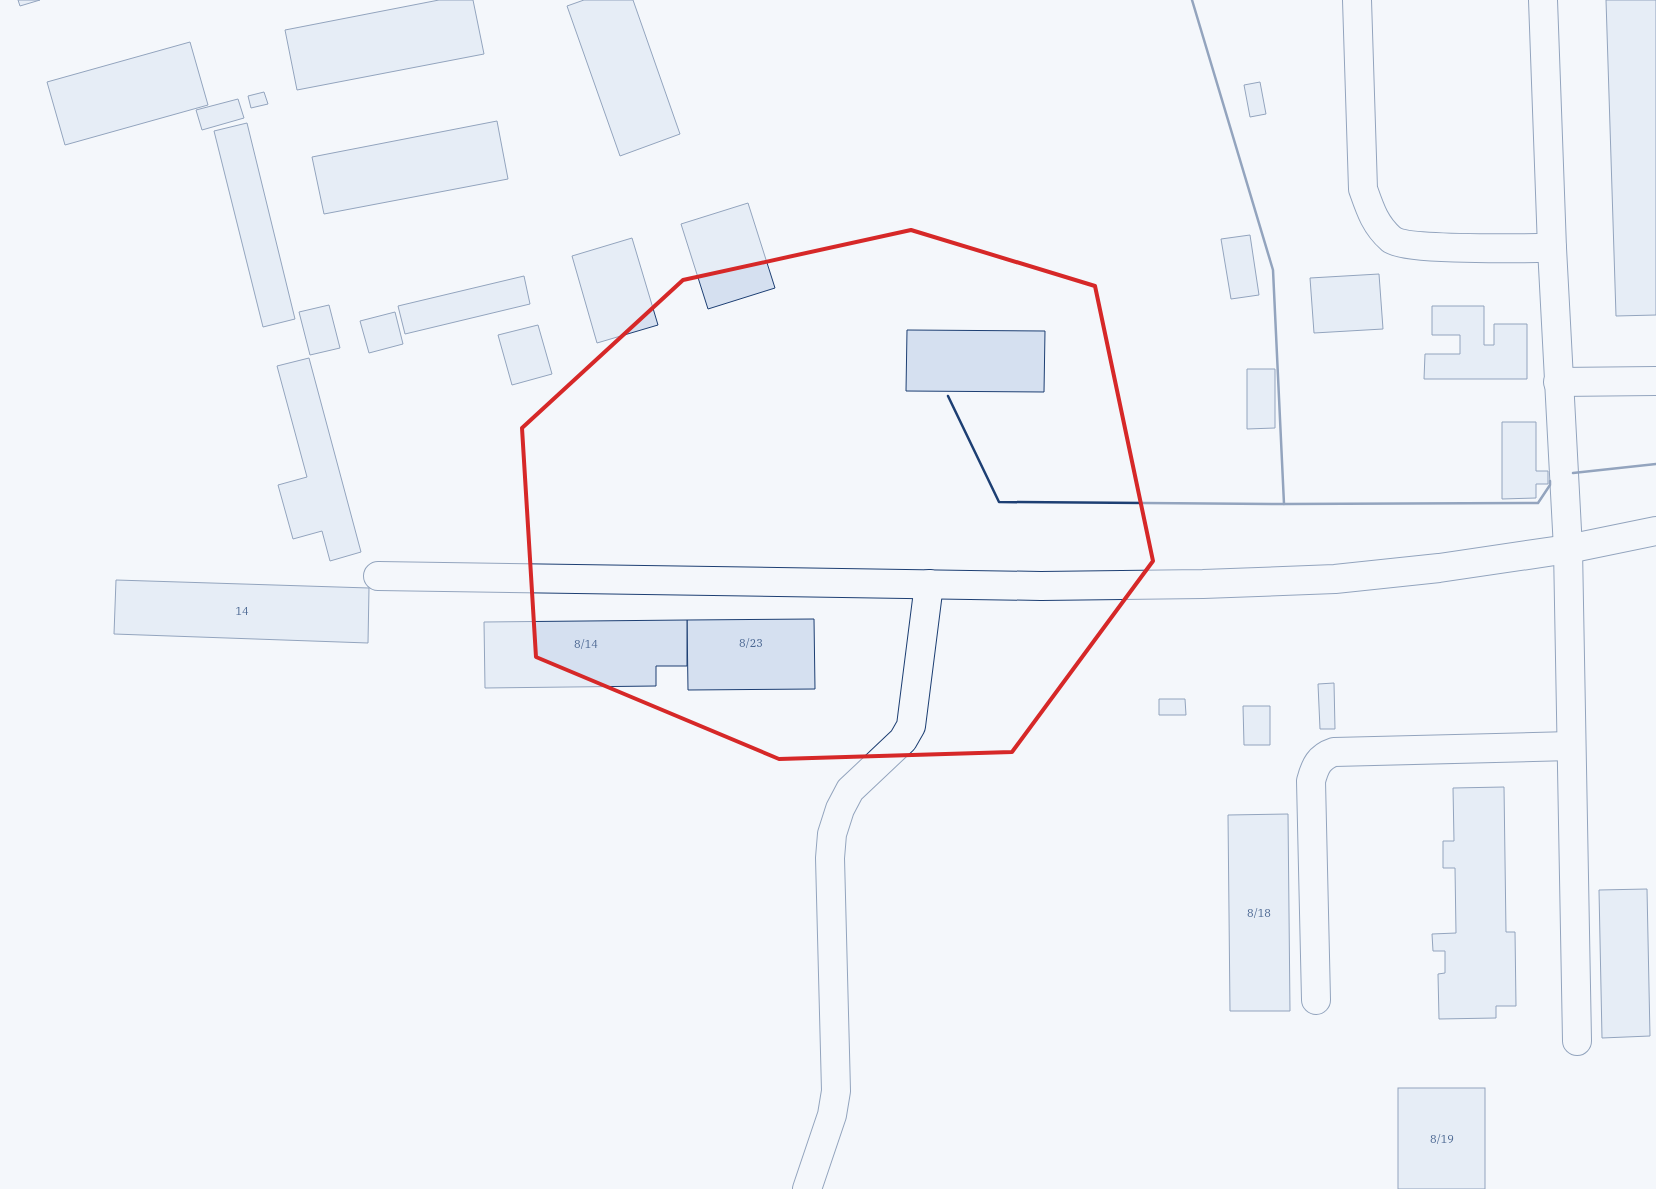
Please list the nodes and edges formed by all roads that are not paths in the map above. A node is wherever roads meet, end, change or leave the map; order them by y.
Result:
1 (1357, 0) edge
2 (1543, 0) edge
3 (1552, 248) junction
4 (1656, 381) edge
5 (1558, 382) junction
6 (1656, 531) edge
7 (1568, 548) junction
8 (378, 576) dead end
9 (929, 584) junction
10 (1572, 746) junction
11 (1316, 1000) dead end
12 (1577, 1041) dead end
13 (807, 1189) edge

1 - 3 street
2 - 3 street
3 - 5 street
4 - 5 street
5 - 7 street
6 - 7 street
7 - 9 street
7 - 10 street
8 - 9 street
9 - 13 street
10 - 11 street
10 - 12 street

